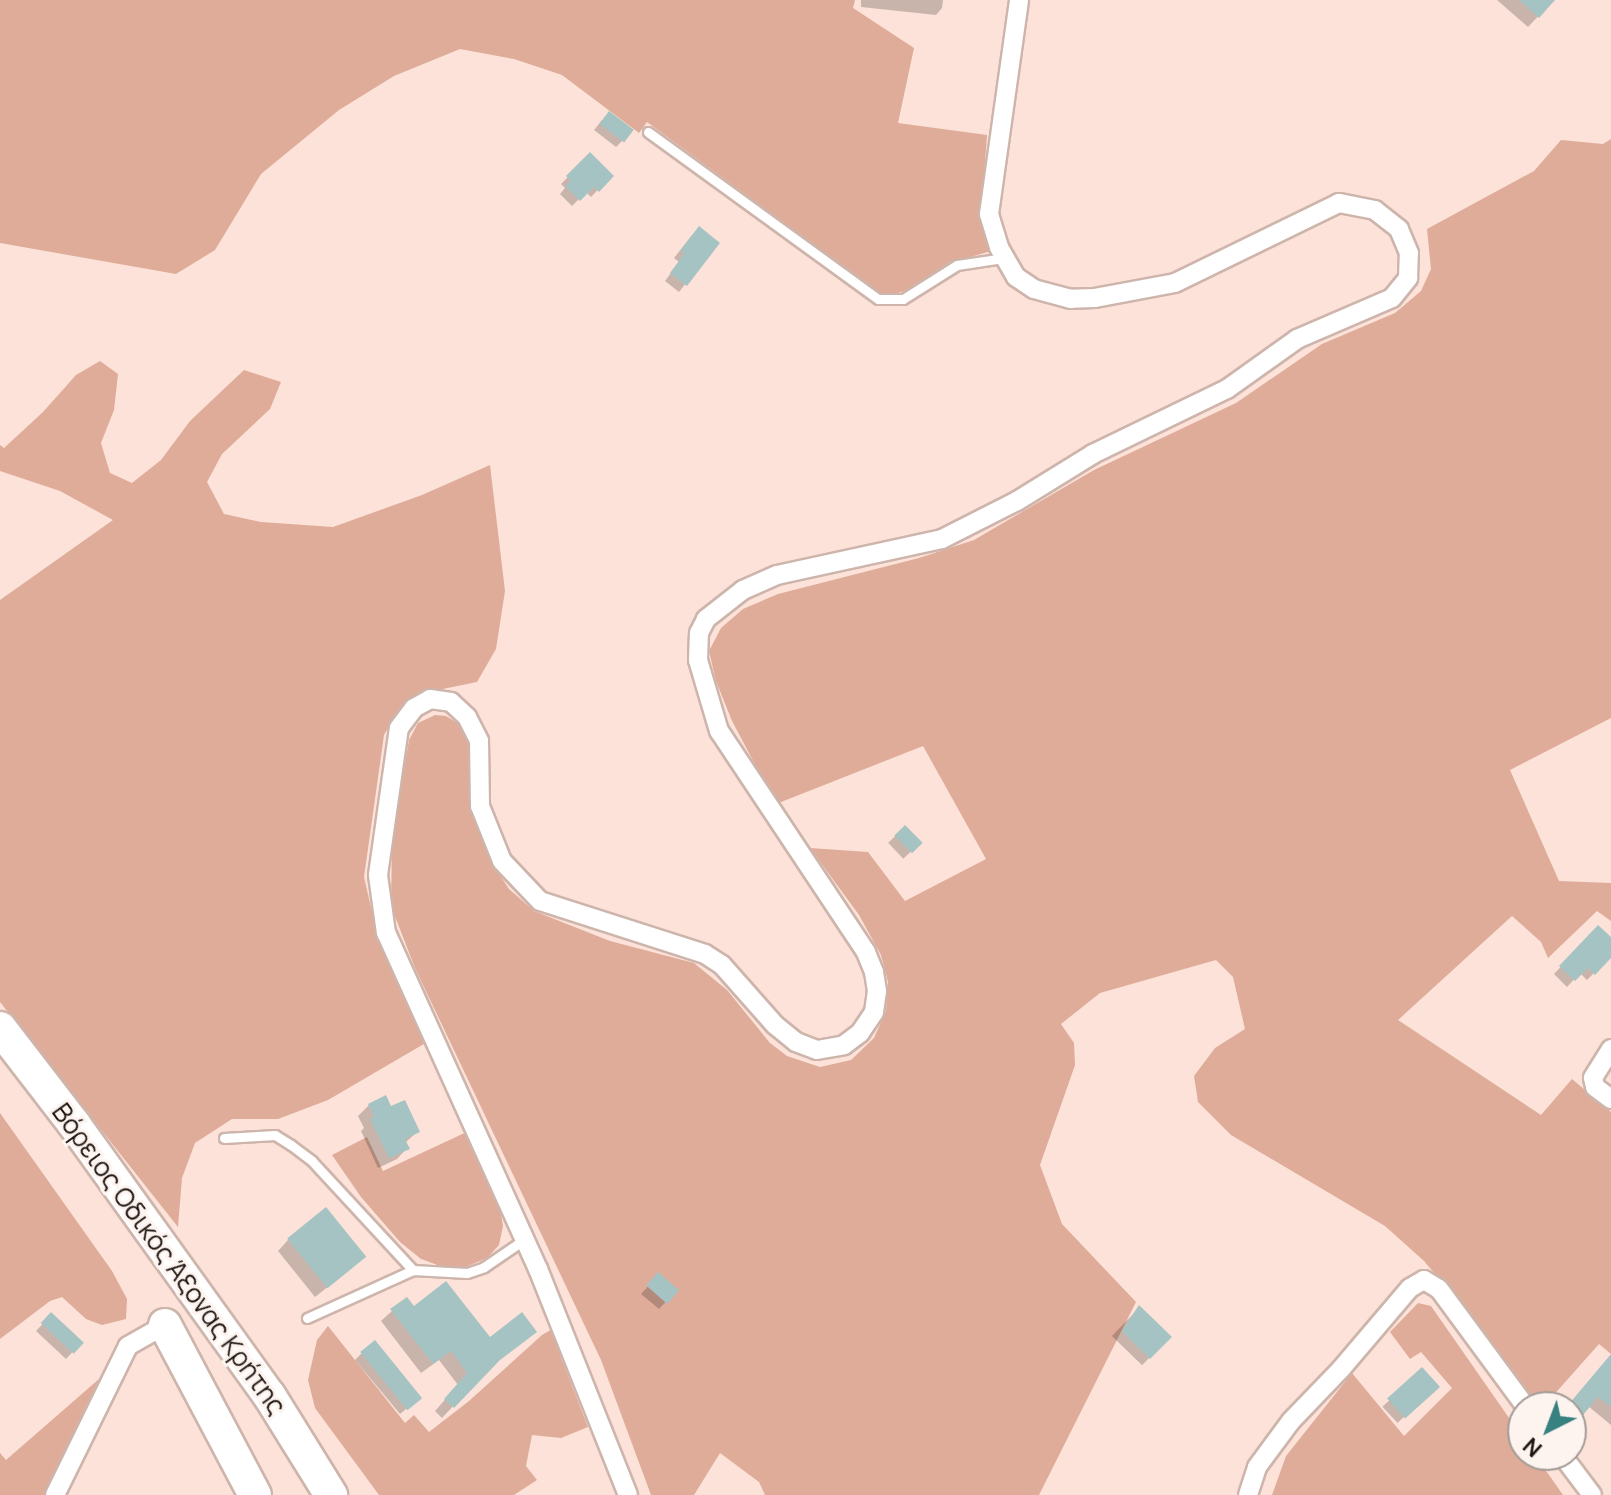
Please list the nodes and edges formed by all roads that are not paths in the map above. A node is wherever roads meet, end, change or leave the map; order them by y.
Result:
1 (1019, 0) edge
2 (648, 132) dead end
3 (1004, 258) junction
4 (0, 1028) edge
5 (1611, 1049) edge
6 (1611, 1099) edge
7 (224, 1138) dead end
8 (525, 1239) junction
9 (413, 1270) junction
10 (307, 1318) dead end
11 (165, 1325) joint
12 (1514, 1391) edge
13 (269, 1395) junction
14 (1574, 1471) edge
15 (55, 1495) edge
16 (255, 1495) edge
17 (331, 1495) edge
18 (353, 1495) edge
19 (628, 1495) edge
20 (1248, 1495) edge
21 (1592, 1495) edge

1 - 3 street
2 - 3 lane
3 - 8 street
4 - 13 highway, Βόρειος Οδικός Άξονας Κρήτης
5 - 6 street
7 - 9 lane
8 - 9 lane
8 - 19 street
9 - 10 lane
11 - 15 street
11 - 16 highway
12 - 20 street
13 - 17 highway, Βόρειος Οδικός Άξονας Κρήτης
13 - 18 highway
14 - 21 street

